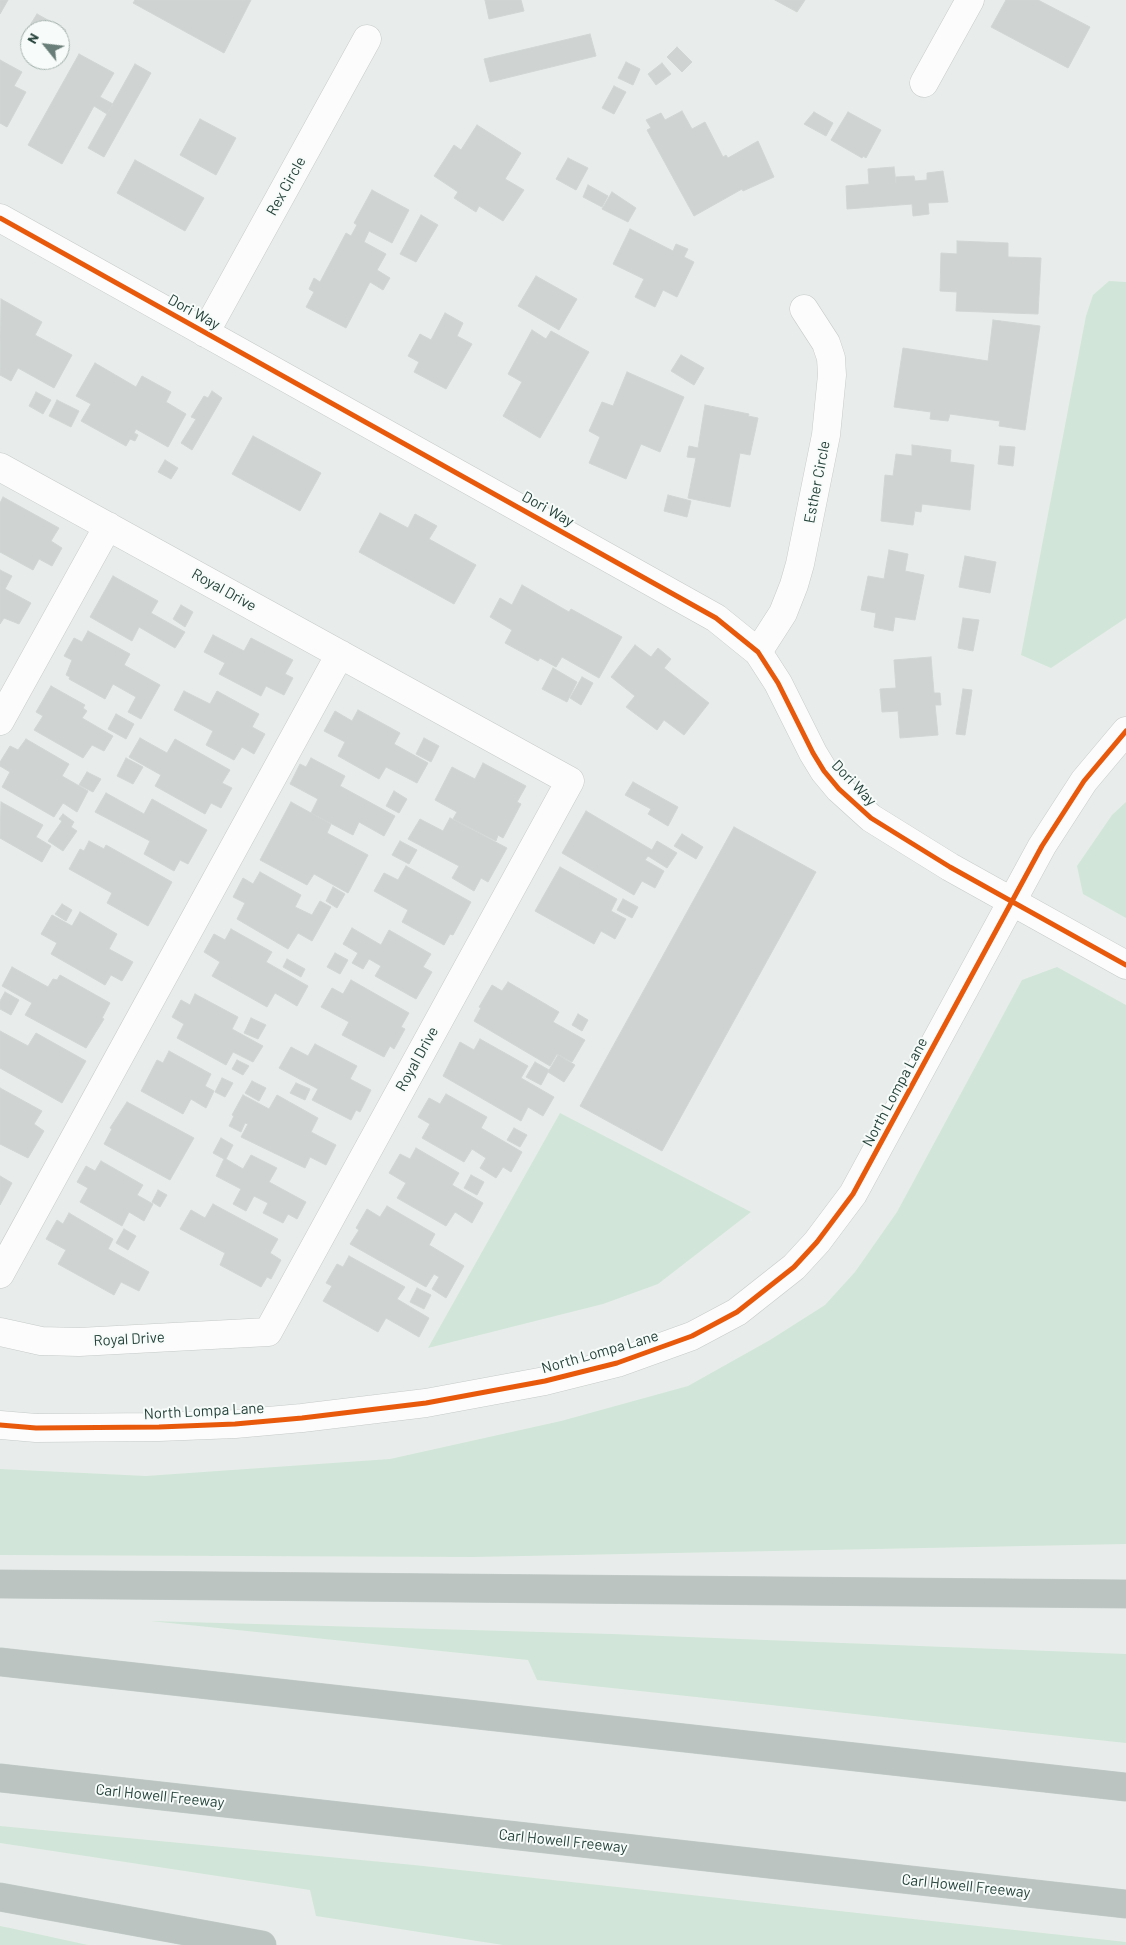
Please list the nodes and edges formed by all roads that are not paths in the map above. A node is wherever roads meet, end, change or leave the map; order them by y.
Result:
1 (970, 0) edge
2 (367, 39) dead end
3 (924, 83) dead end
4 (0, 218) edge
5 (804, 309) dead end
6 (205, 333) junction
7 (0, 467) edge
8 (108, 526) junction
9 (758, 652) junction
10 (340, 654) junction
11 (0, 720) edge
12 (1126, 731) edge
13 (1011, 902) junction
14 (1126, 965) edge
15 (0, 1274) edge
16 (0, 1332) edge
17 (0, 1425) edge
18 (0, 1584) edge
19 (1126, 1594) edge
20 (0, 1662) edge
21 (0, 1778) edge
22 (1126, 1787) edge
23 (0, 1897) edge
24 (1126, 1904) edge
25 (262, 1945) edge

1 - 3 street
2 - 6 street, Rex Circle
4 - 6 street, Dori Way
5 - 9 street, Esther Circle
6 - 9 street, Dori Way
7 - 8 street, Royal Drive
8 - 10 street, Royal Drive
8 - 11 street
9 - 13 street, Dori Way
10 - 15 street
10 - 16 street, Royal Drive
12 - 13 street, North Lompa Lane
13 - 14 street, Dori Way
13 - 17 street, North Lompa Lane
18 - 19 highway
20 - 22 highway
21 - 24 highway, Carl Howell Freeway
23 - 25 highway

